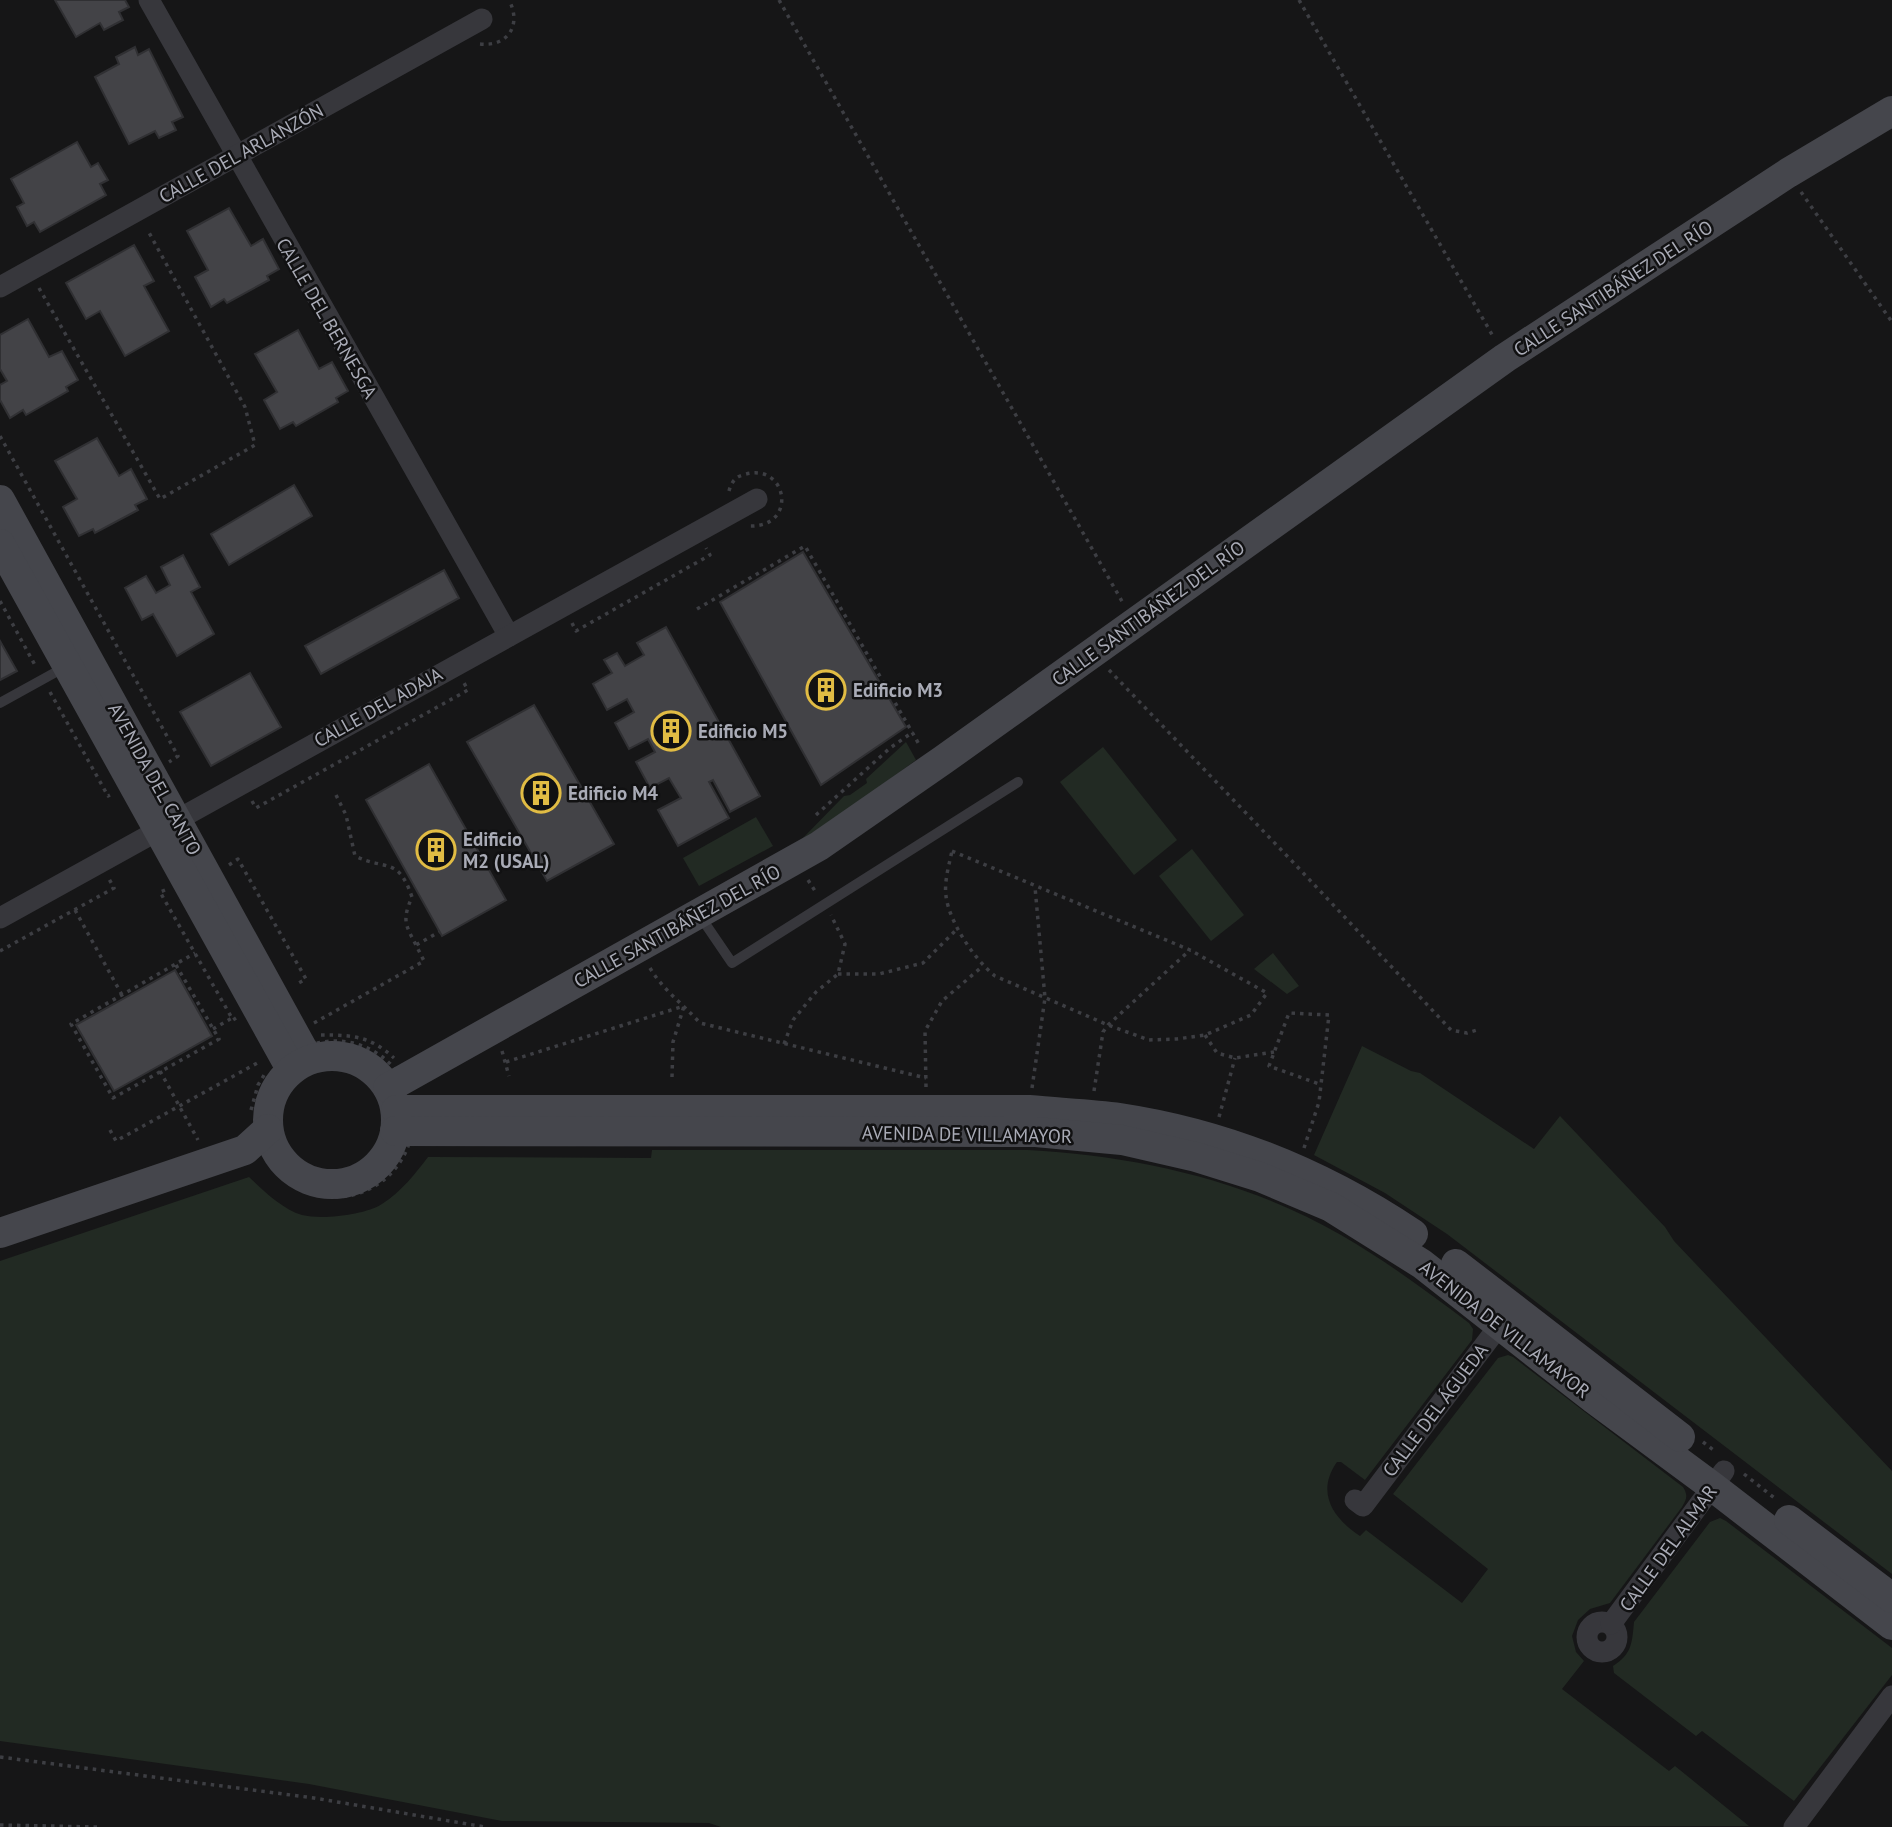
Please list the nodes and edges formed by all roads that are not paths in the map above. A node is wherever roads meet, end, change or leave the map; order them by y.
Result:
1 (149, 0) edge
2 (482, 19) dead end
3 (1892, 111) edge
4 (236, 156) junction
5 (0, 287) edge
6 (757, 499) dead end
7 (0, 500) edge
8 (0, 544) edge
9 (509, 636) junction
10 (51, 675) junction
11 (0, 704) edge
12 (1018, 782) dead end
13 (168, 824) junction
14 (699, 914) junction
15 (0, 918) edge
16 (292, 1054) junction
17 (401, 1109) junction
18 (261, 1143) junction
19 (0, 1233) edge
20 (1508, 1315) junction
21 (1724, 1471) junction
22 (1355, 1500) dead end
23 (1892, 1598) edge
24 (1611, 1625) dead end
25 (1892, 1625) edge
26 (1892, 1696) edge
27 (1794, 1827) edge

1 - 4 street, CALLE DEL BERNESGA
2 - 4 street, CALLE DEL ARLANZÓN
3 - 14 main road, CALLE SANTIBÁÑEZ DEL RÍO
4 - 5 street, CALLE DEL ARLANZÓN
4 - 9 street, CALLE DEL BERNESGA
6 - 9 street, CALLE DEL ADAJA
7 - 13 main road, AVENIDA DEL CANTO
8 - 10 main road, AVENIDA DEL CANTO
9 - 13 street, CALLE DEL ADAJA
10 - 11 lane
10 - 13 main road, AVENIDA DEL CANTO
12 - 14 lane
13 - 15 street, CALLE DEL ADAJA
13 - 16 main road, AVENIDA DEL CANTO
14 - 17 main road, CALLE SANTIBÁÑEZ DEL RÍO
16 - 17 main road
16 - 18 main road
17 - 18 main road
17 - 20 main road, AVENIDA DE VILLAMAYOR
18 - 19 main road
20 - 21 main road, AVENIDA DE VILLAMAYOR
20 - 22 street, CALLE DEL ÁGUEDA
21 - 23 main road, AVENIDA DE VILLAMAYOR
21 - 24 street, CALLE DEL ALMAR
21 - 25 main road, AVENIDA DE VILLAMAYOR
26 - 27 street

